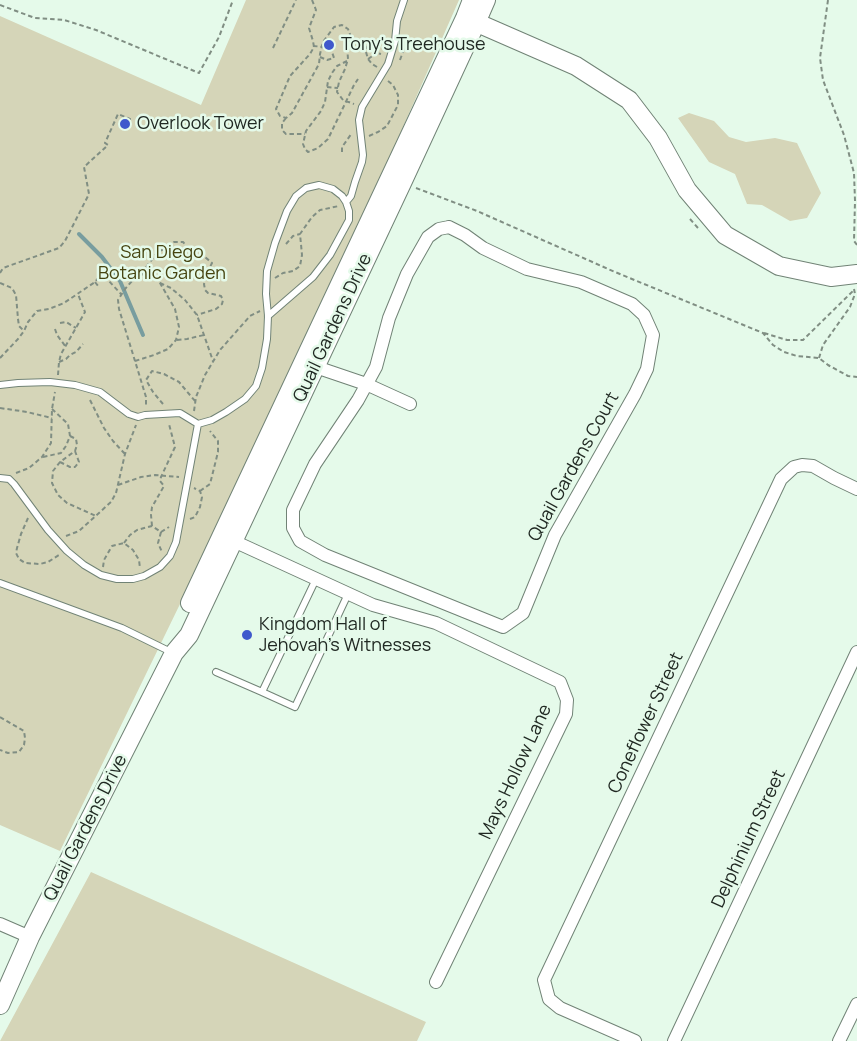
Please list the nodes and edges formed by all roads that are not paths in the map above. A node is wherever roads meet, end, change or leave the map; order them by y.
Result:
1 (404, 0) edge
2 (471, 0) edge
3 (486, 0) edge
4 (471, 20) junction
5 (346, 202) junction
6 (854, 279) edge
7 (268, 316) junction
8 (309, 365) junction
9 (366, 384) junction
10 (0, 385) edge
11 (410, 404) dead end
12 (195, 422) junction
13 (0, 478) edge
14 (857, 489) edge
15 (227, 538) junction
16 (316, 579) junction
17 (0, 583) edge
18 (348, 594) junction
19 (857, 652) edge
20 (174, 653) junction
21 (216, 672) dead end
22 (262, 692) junction
23 (0, 924) edge
24 (30, 937) junction
25 (436, 982) dead end
26 (857, 1004) edge
27 (0, 1005) edge
28 (636, 1041) edge
29 (674, 1041) edge
30 (840, 1041) edge

1 - 5 lane
2 - 4 main road, Quail Gardens Drive
3 - 4 main road, Quail Gardens Drive
4 - 6 main road
4 - 8 main road, Quail Gardens Drive
4 - 8 main road, Quail Gardens Drive
5 - 7 lane
5 - 7 lane
7 - 12 lane
8 - 9 street
8 - 15 main road, Quail Gardens Drive
9 - 9 street, Quail Gardens Court
9 - 11 street
10 - 12 lane
12 - 13 lane
14 - 28 street, Coneflower Street
15 - 16 street, Mays Hollow Lane
15 - 20 main road, Quail Gardens Drive
16 - 18 street, Mays Hollow Lane
16 - 22 lane
17 - 20 lane
18 - 22 lane
18 - 25 street, Mays Hollow Lane
19 - 29 street, Delphinium Street
20 - 24 main road, Quail Gardens Drive
21 - 22 lane
23 - 24 street
24 - 27 main road, Quail Gardens Drive
26 - 30 street

